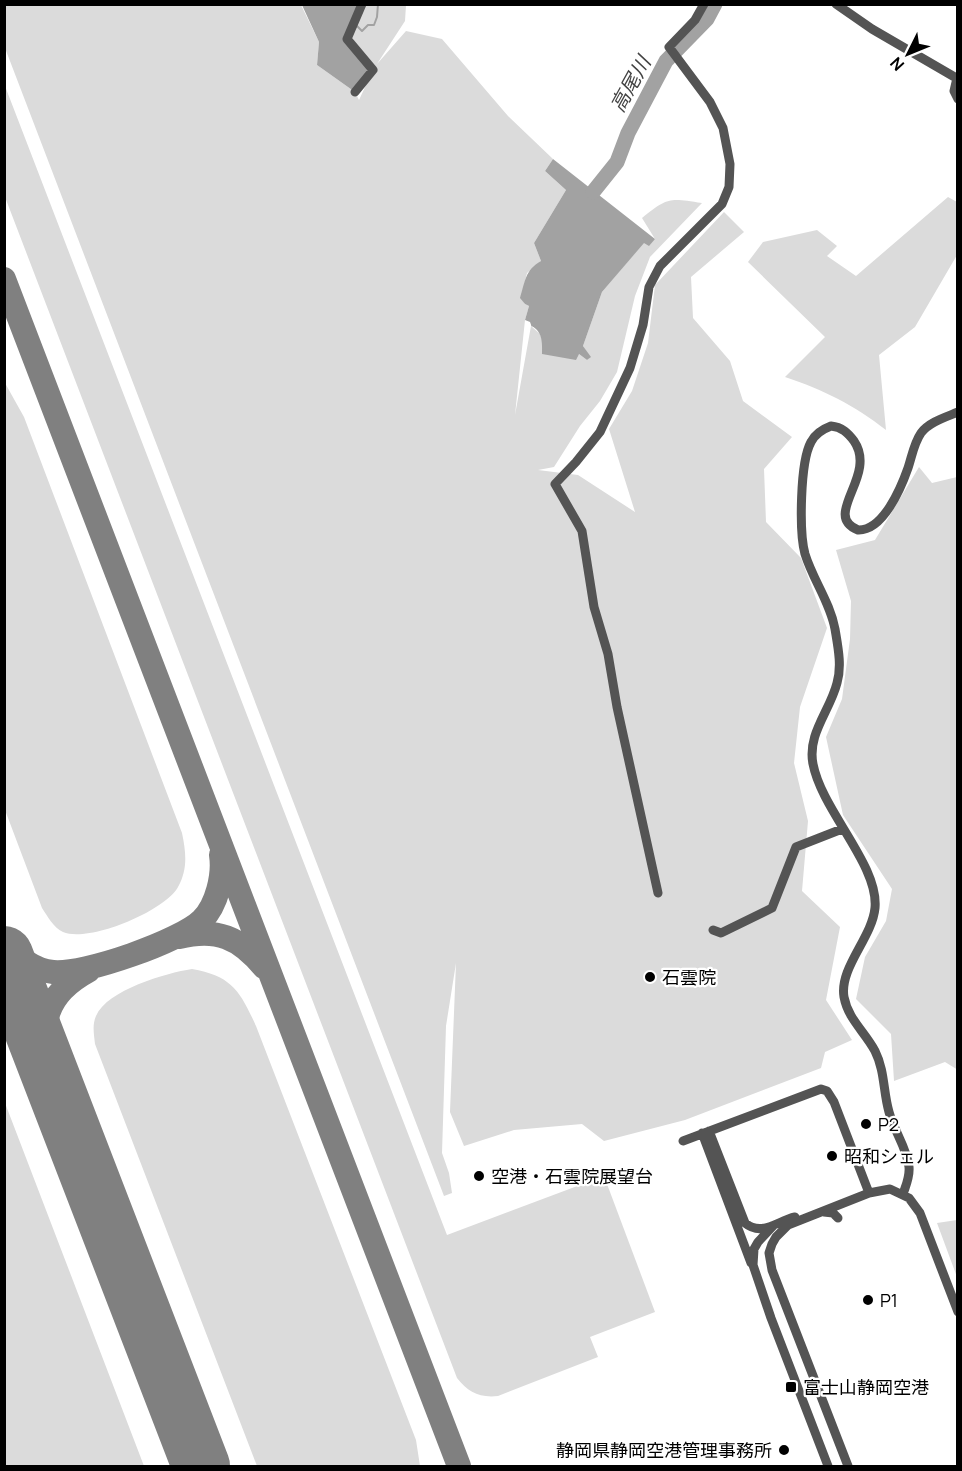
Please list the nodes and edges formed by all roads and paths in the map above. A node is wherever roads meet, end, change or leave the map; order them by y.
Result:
1 (362, 4) edge
2 (704, 4) edge
3 (836, 4) edge
4 (957, 78) edge
5 (355, 92) dead end
6 (957, 99) edge
7 (957, 412) edge
8 (842, 829) junction
9 (658, 893) dead end
10 (713, 930) dead end
11 (705, 1132) junction
12 (683, 1141) dead end
13 (869, 1193) junction
14 (903, 1194) junction
15 (815, 1214) junction
16 (838, 1218) dead end
17 (774, 1225) junction
18 (756, 1275) junction
19 (957, 1312) edge
20 (828, 1467) edge
21 (848, 1467) edge

1 - 5 street
2 - 9 street
3 - 4 street
4 - 6 street
7 - 8 street
8 - 10 street
8 - 14 street
11 - 12 street
11 - 13 street
11 - 17 street
11 - 18 street
13 - 14 street
13 - 15 street
14 - 19 street
15 - 16 street
15 - 17 street
15 - 21 street
17 - 18 street
18 - 20 street

